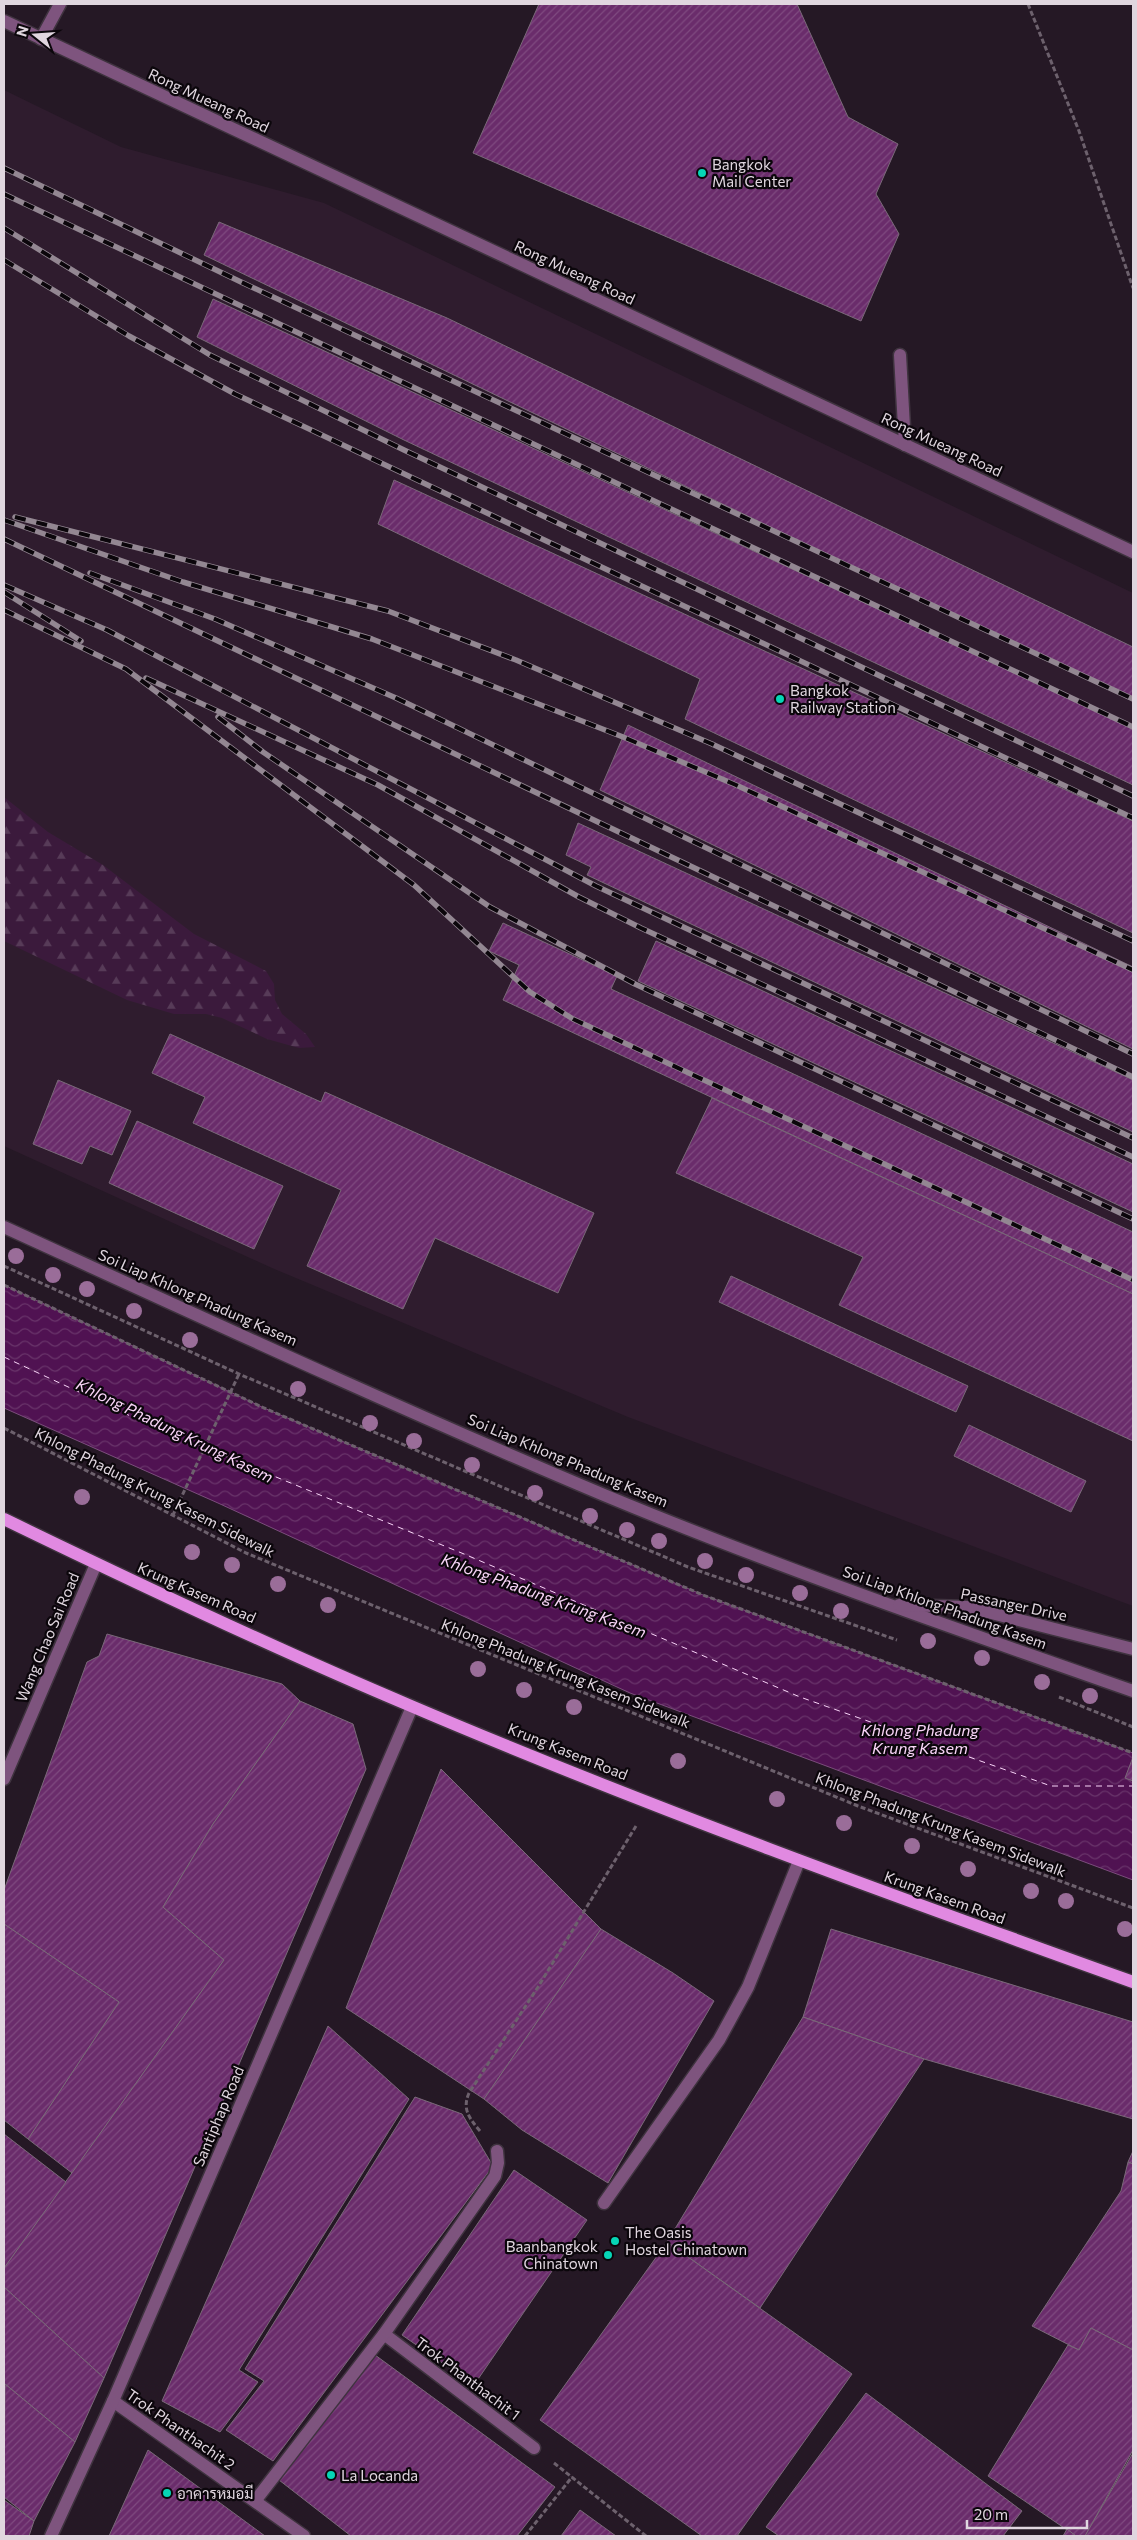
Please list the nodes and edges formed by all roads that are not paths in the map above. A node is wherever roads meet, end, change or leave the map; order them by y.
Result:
1 (60, 4) edge
2 (4, 21) edge
3 (41, 39) junction
4 (900, 355) dead end
5 (905, 445) junction
6 (1133, 552) edge
7 (4, 1227) edge
8 (4, 1519) edge
9 (96, 1564) junction
10 (886, 1604) junction
11 (1133, 1649) edge
12 (1133, 1691) edge
13 (412, 1707) junction
14 (4, 1779) edge
15 (799, 1861) junction
16 (1133, 1982) edge
17 (497, 2151) road end
18 (604, 2202) dead end
19 (384, 2334) junction
20 (113, 2401) junction
21 (534, 2448) dead end
22 (255, 2501) junction
23 (51, 2536) edge
24 (304, 2536) edge

1 - 3 street
2 - 3 street, Rong Mueang Road
3 - 5 street, Rong Mueang Road
4 - 5 street
5 - 6 street, Rong Mueang Road
7 - 10 street, Soi Liap Khlong Phadung Kasem
8 - 9 main road, Krung Kasem Road
9 - 13 main road, Krung Kasem Road
9 - 14 street, Wang Chao Sai Road
10 - 11 street, Passanger Drive
10 - 12 street, Soi Liap Khlong Phadung Kasem
13 - 15 main road, Krung Kasem Road
13 - 20 street, Santiphap Road
15 - 16 main road, Krung Kasem Road
15 - 18 street
17 - 19 street
19 - 21 street, Trok Phanthachit 1
19 - 22 street
20 - 22 street, Trok Phanthachit 2
20 - 23 street, Santiphap Road
22 - 24 street, Trok Phanthachit 2

